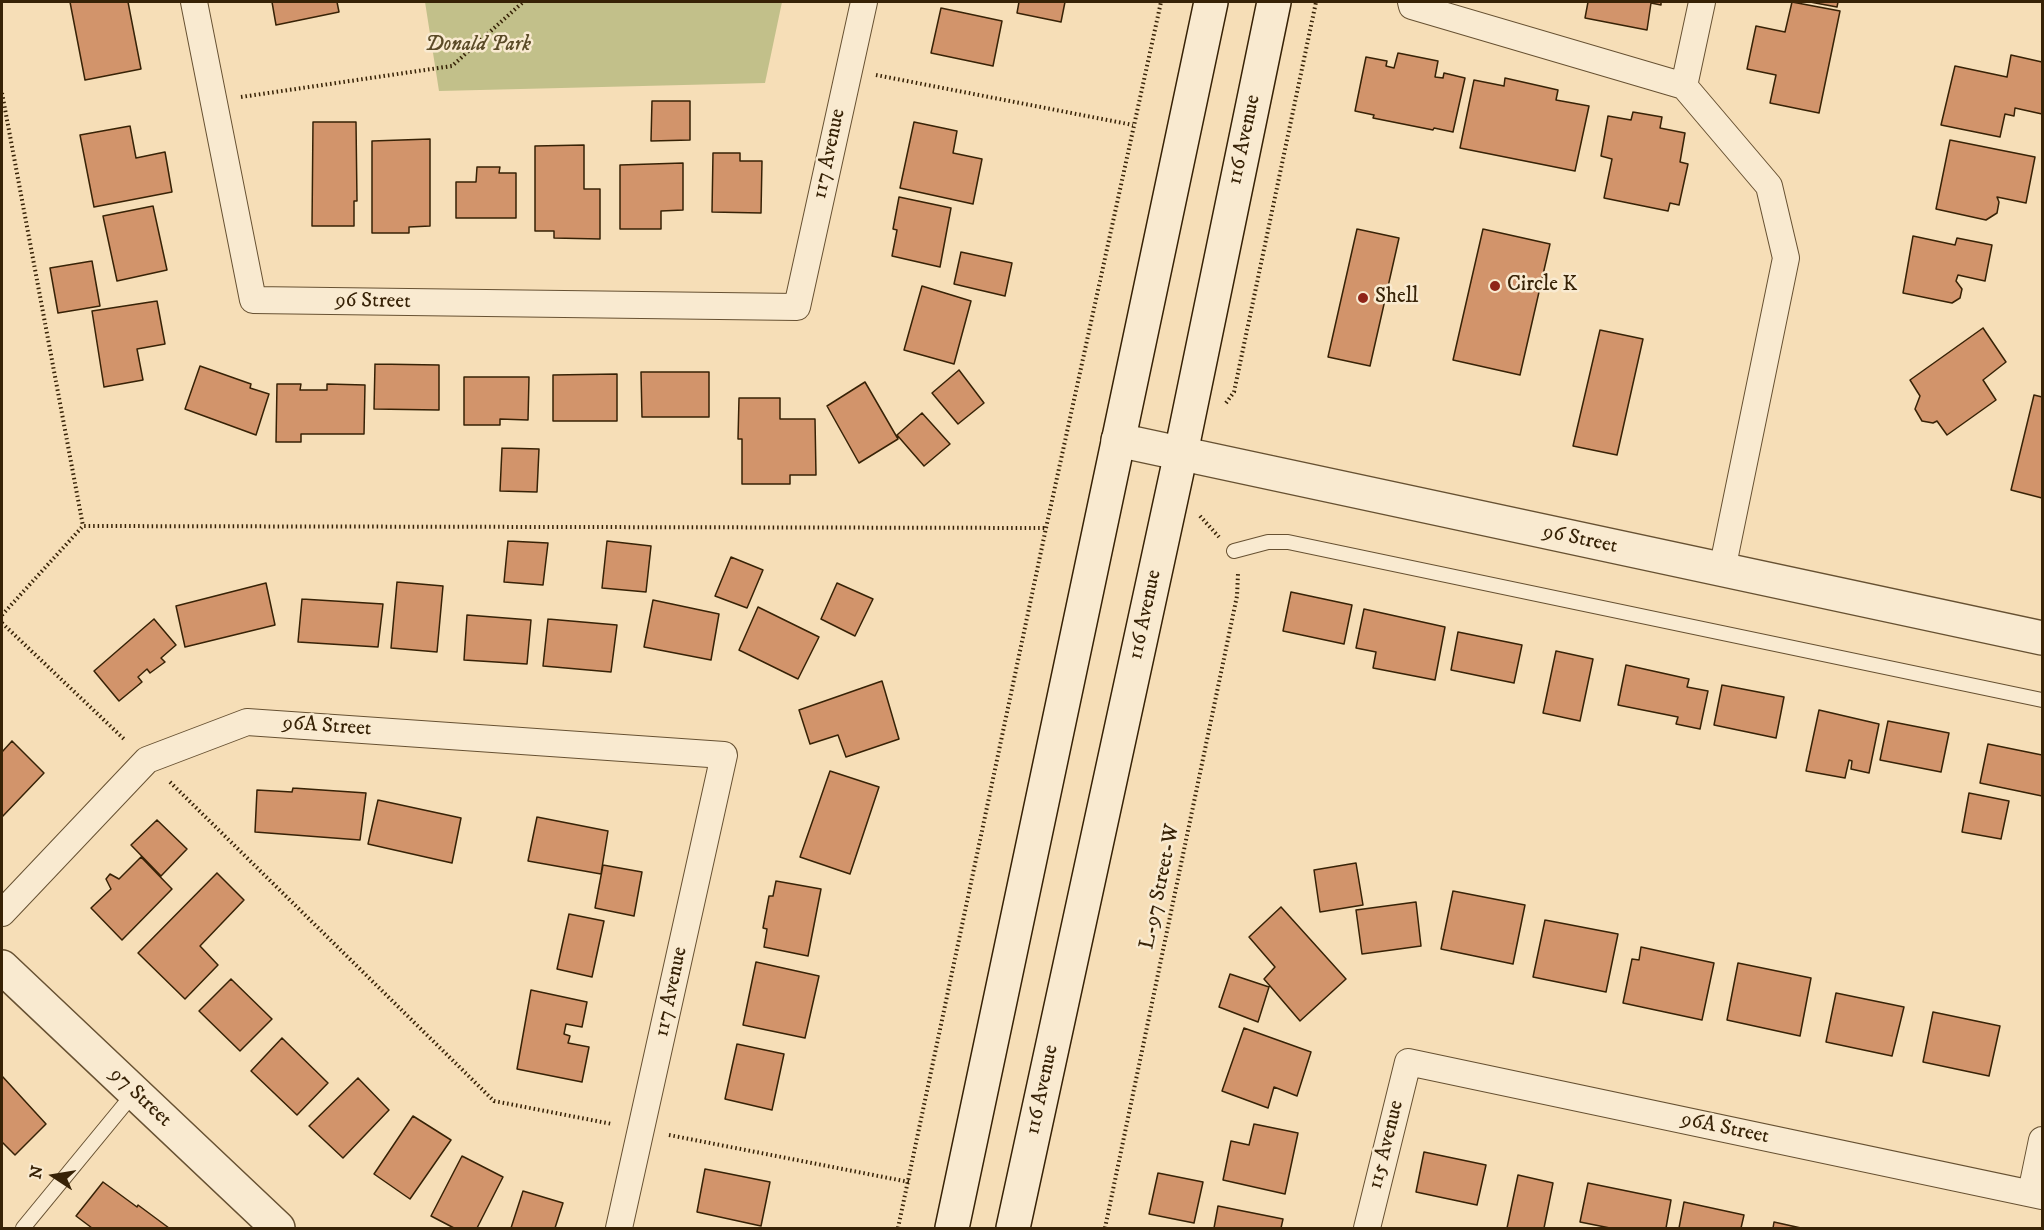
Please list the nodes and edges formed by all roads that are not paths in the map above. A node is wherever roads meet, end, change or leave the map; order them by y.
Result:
1 (194, 2) edge
2 (864, 2) edge
3 (1211, 2) edge
4 (1274, 2) edge
5 (1411, 2) edge
6 (1702, 2) edge
7 (1684, 86) junction
8 (797, 307) joint
9 (1118, 440) junction
10 (1181, 453) junction
11 (1234, 551) road end
12 (1722, 570) junction
13 (2043, 638) edge
14 (2043, 700) edge
15 (724, 755) joint
16 (2, 913) edge
17 (2, 967) edge
18 (1408, 1062) joint
19 (134, 1093) junction
20 (2043, 1140) edge
21 (2037, 1194) edge
22 (23, 1228) edge
23 (278, 1228) edge
24 (619, 1228) edge
25 (952, 1228) edge
26 (1013, 1228) edge
27 (1367, 1228) edge

1 - 8 street, 96 Street
2 - 8 street, 117 Avenue
3 - 9 main road
4 - 10 main road, 116 Avenue
5 - 7 street
6 - 7 street
7 - 12 street
9 - 10 main road, 96 Street
9 - 25 main road
10 - 12 main road, 96 Street
10 - 26 main road, 116 Avenue
11 - 14 lane
12 - 13 main road, 96 Street
15 - 16 street, 96A Street
15 - 24 street, 117 Avenue
17 - 19 main road, 97 Street
18 - 21 street, 96A Street
18 - 27 street, 115 Avenue
19 - 22 lane
19 - 23 main road, 97 Street
20 - 21 street

